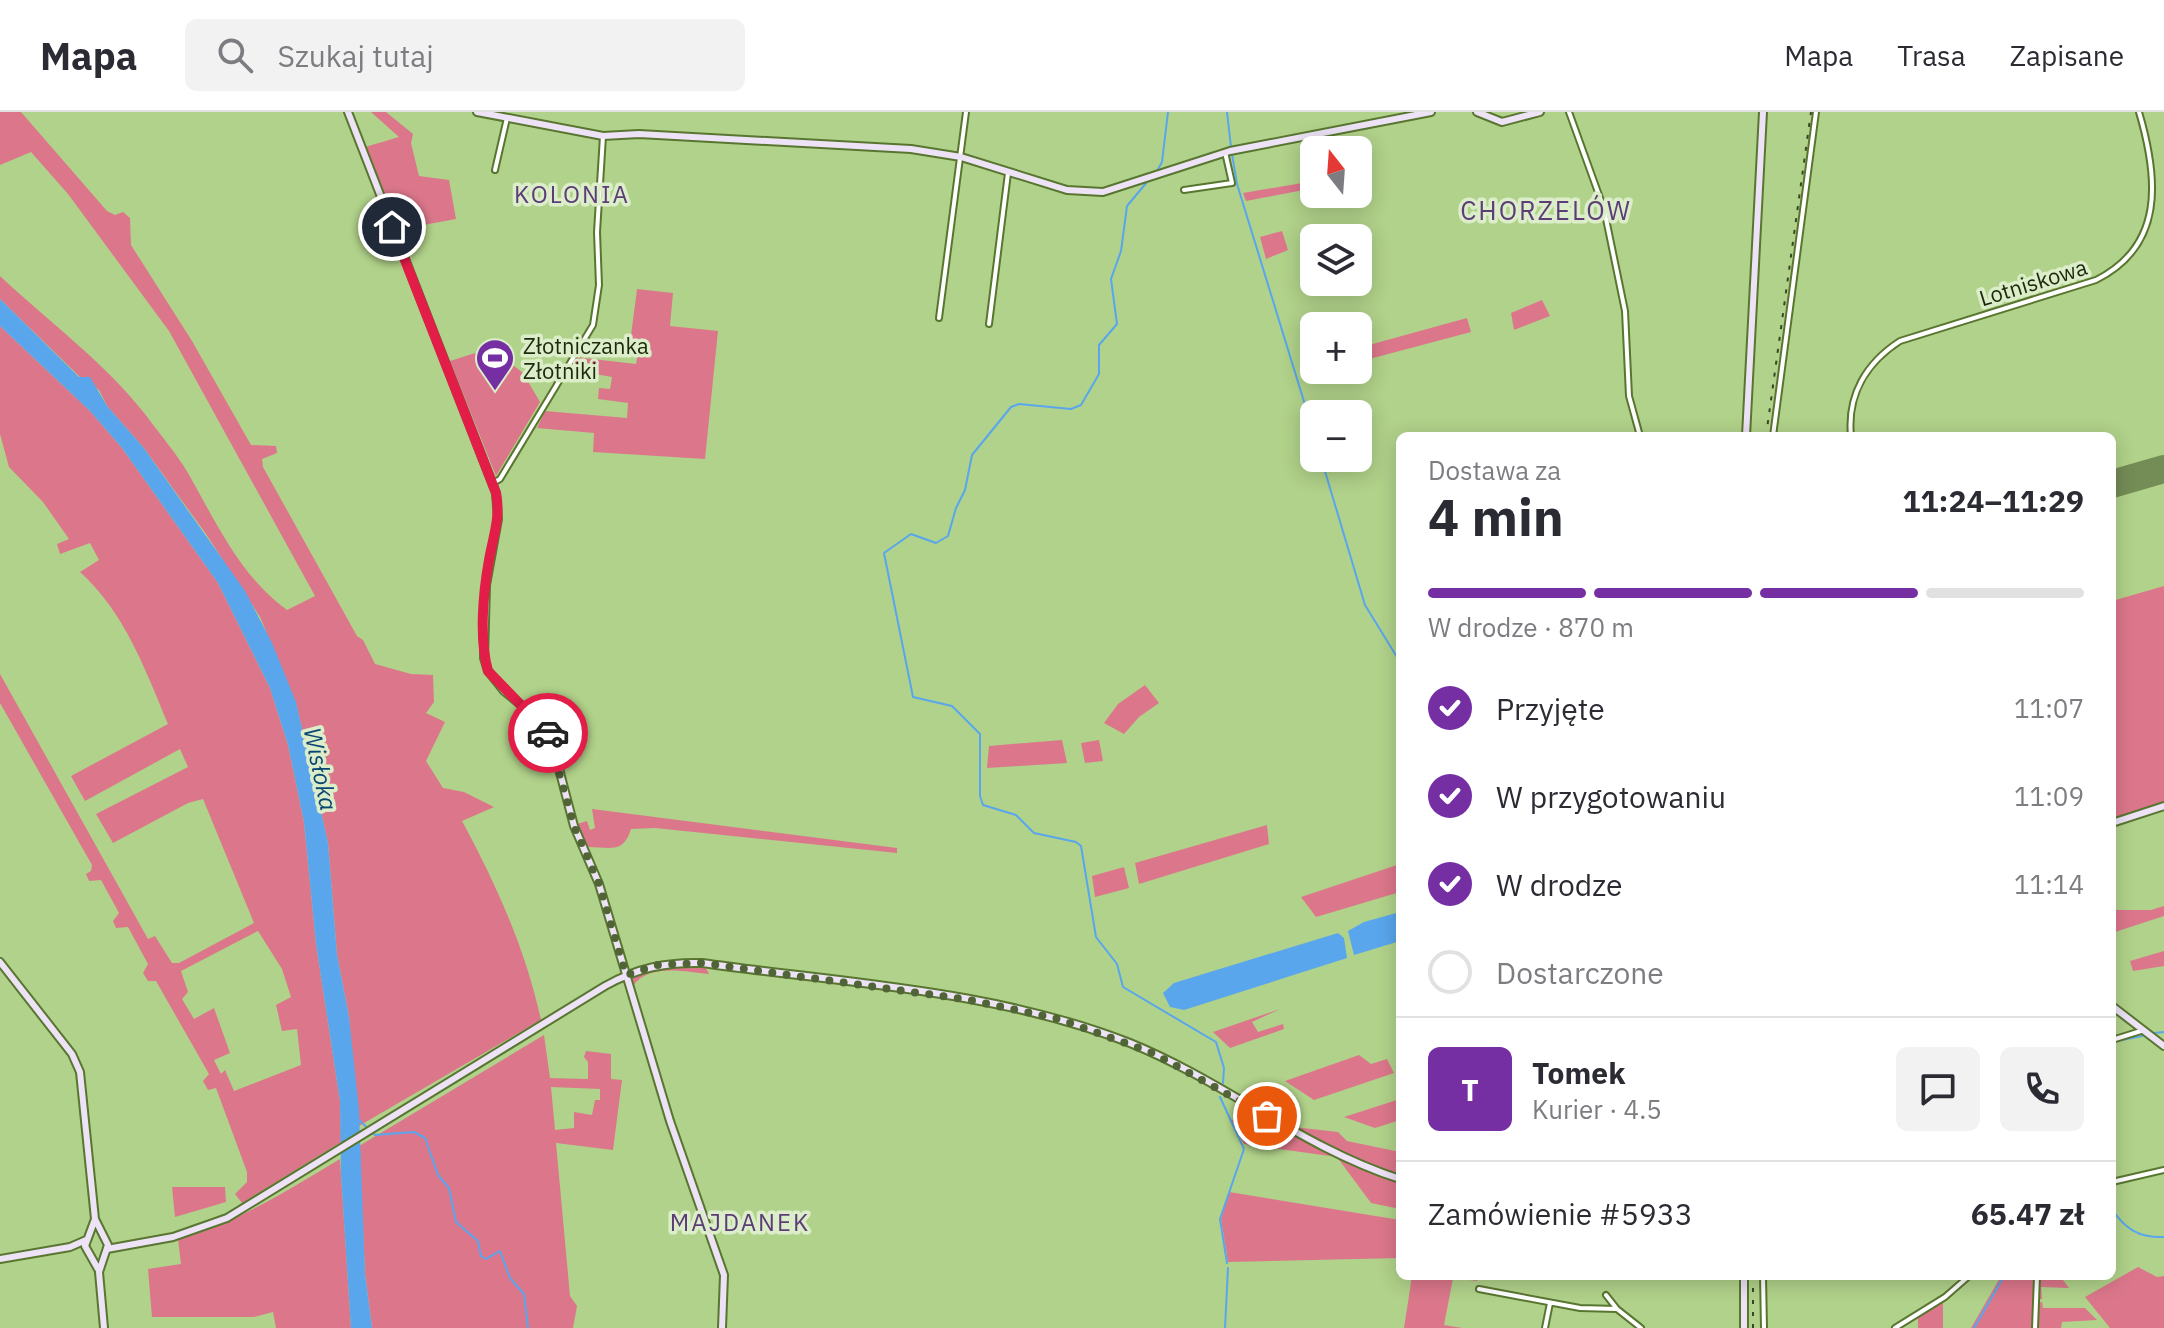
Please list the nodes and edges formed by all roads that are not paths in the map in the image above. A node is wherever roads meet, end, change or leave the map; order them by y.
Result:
1 (348, 112) edge
2 (477, 112) edge
3 (966, 112) edge
4 (1426, 112) edge
5 (1477, 112) edge
6 (1540, 112) edge
7 (1569, 112) edge
8 (1763, 112) edge
9 (1816, 112) edge
10 (2139, 112) edge
11 (518, 116) edge
12 (507, 118) junction
13 (603, 136) junction
14 (1225, 152) junction
15 (961, 157) junction
16 (495, 170) dead end
17 (1008, 170) junction
18 (1184, 190) dead end
19 (939, 318) dead end
20 (989, 324) dead end
21 (1639, 432) edge
22 (1746, 432) edge
23 (1774, 432) edge
24 (1851, 432) edge
25 (493, 483) junction
26 (2164, 806) edge
27 (2116, 822) edge
28 (0, 962) edge
29 (626, 975) junction
30 (2116, 1009) edge
31 (2144, 1030) junction
32 (2116, 1039) edge
33 (2164, 1046) edge
34 (2164, 1170) edge
35 (1396, 1177) edge
36 (2116, 1181) edge
37 (95, 1219) junction
38 (104, 1237) junction
39 (88, 1238) junction
40 (122, 1244) junction
41 (70, 1247) junction
42 (105, 1252) junction
43 (90, 1254) junction
44 (0, 1259) edge
45 (99, 1272) junction
46 (1744, 1280) edge
47 (1763, 1280) edge
48 (1964, 1280) edge
49 (2037, 1280) edge
50 (1479, 1289) dead end
51 (1606, 1295) dead end
52 (1551, 1302) junction
53 (1617, 1309) junction
54 (104, 1328) edge
55 (722, 1328) edge
56 (1545, 1328) edge
57 (1641, 1328) edge
58 (1744, 1328) edge
59 (1764, 1328) edge
60 (1895, 1328) edge
61 (2035, 1328) edge

1 - 25 street
2 - 12 street
3 - 15 street
4 - 14 street
5 - 6 street
7 - 21 street
8 - 22 street
9 - 23 street
10 - 24 street, Lotniskowa
11 - 12 street
11 - 13 street
12 - 16 street
13 - 15 street
13 - 25 street
14 - 17 street
14 - 18 street
15 - 17 street
15 - 19 street
17 - 20 street
25 - 29 street
26 - 27 street
28 - 37 street
29 - 35 street
29 - 40 street
29 - 55 street
30 - 31 street
31 - 32 street
31 - 33 street
34 - 36 street
37 - 38 street
37 - 39 street
38 - 39 street
38 - 40 street
38 - 42 street
39 - 41 street
39 - 43 street
40 - 42 street
41 - 43 street
41 - 44 street
42 - 43 street
42 - 45 street
43 - 45 street
45 - 54 street
46 - 58 street
47 - 59 street
48 - 60 street
49 - 61 street
50 - 52 street
51 - 53 street
52 - 53 street
52 - 56 street
53 - 57 street

